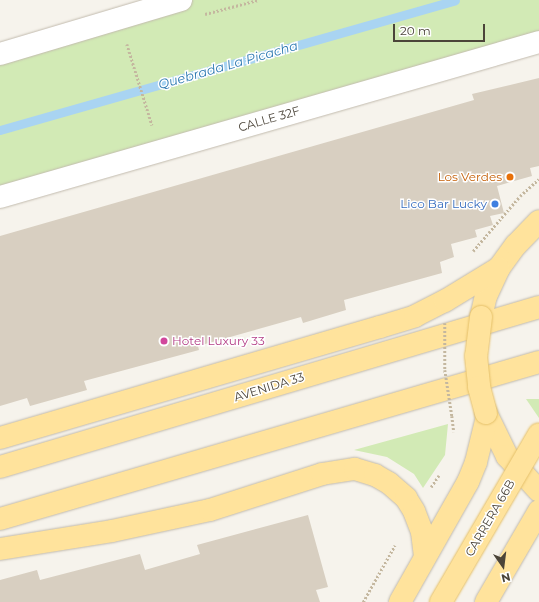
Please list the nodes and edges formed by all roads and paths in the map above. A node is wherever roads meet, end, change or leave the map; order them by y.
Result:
1 (181, 0) edge
2 (539, 42) edge
3 (127, 44) dead end
4 (0, 54) edge
5 (150, 119) dead end
6 (0, 196) edge
7 (539, 221) edge
8 (499, 268) junction
9 (539, 307) edge
10 (445, 323) dead end
11 (539, 362) edge
12 (486, 415) junction
13 (539, 434) edge
14 (455, 436) dead end
15 (0, 438) edge
16 (0, 467) edge
17 (440, 472) dead end
18 (429, 490) dead end
19 (539, 491) edge
20 (414, 511) junction
21 (539, 512) edge
22 (0, 519) edge
23 (0, 549) edge
24 (425, 557) junction
25 (363, 602) edge
26 (400, 602) edge
27 (441, 602) edge
28 (486, 602) edge

1 - 4 street
2 - 6 street, CALLE 32F
3 - 5 path
7 - 8 main road
8 - 12 main road, bridge
8 - 15 main road
9 - 16 main road, AVENIDA 33
10 - 14 path, bridge
11 - 22 main road
12 - 19 main road
12 - 24 main road
13 - 27 main road, CARRERA 66B, bridge
17 - 18 path
20 - 23 main road
20 - 24 main road
20 - 25 path
21 - 28 main road
24 - 26 main road

